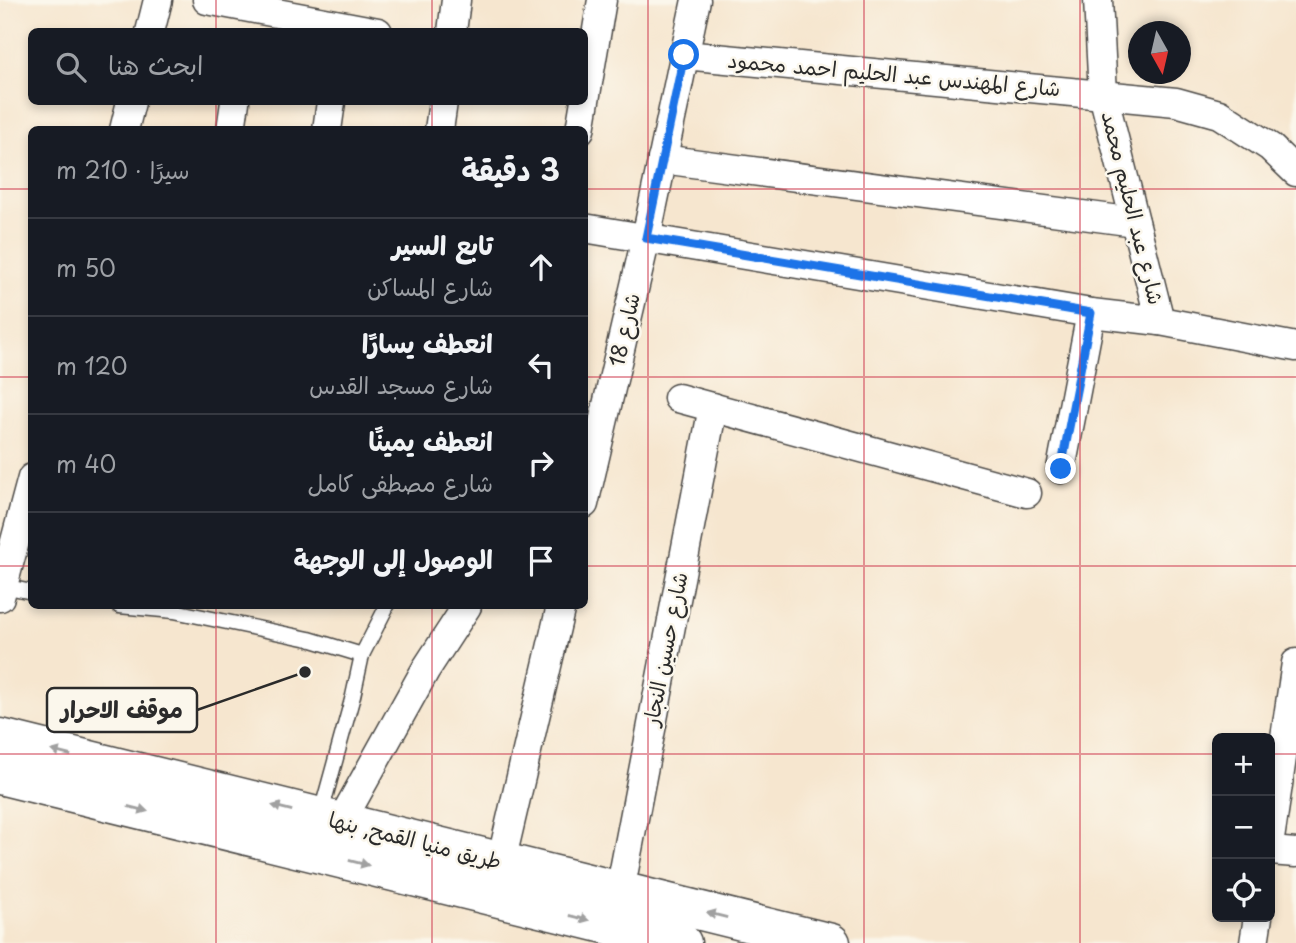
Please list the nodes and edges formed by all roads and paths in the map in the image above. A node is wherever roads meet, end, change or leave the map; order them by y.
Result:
1 (158, 0) edge
2 (207, 0) edge
3 (456, 0) edge
4 (602, 0) edge
5 (696, 0) edge
6 (1098, 0) edge
7 (248, 20) edge
8 (151, 28) edge
9 (342, 28) edge
10 (452, 28) edge
11 (684, 55) junction
12 (588, 75) edge
13 (1103, 94) junction
14 (130, 105) edge
15 (235, 105) edge
16 (331, 105) edge
17 (443, 105) edge
18 (583, 105) edge
19 (125, 126) edge
20 (232, 126) edge
21 (328, 126) edge
22 (440, 126) edge
23 (581, 126) edge
24 (662, 159) junction
25 (1296, 172) edge
26 (1135, 222) junction
27 (588, 229) edge
28 (646, 238) junction
29 (1091, 313) junction
30 (1160, 321) junction
31 (1296, 347) edge
32 (678, 398) dead end
33 (713, 407) junction
34 (591, 453) edge
35 (1061, 469) dead end
36 (588, 475) edge
37 (28, 493) edge
38 (1027, 493) dead end
39 (1, 592) edge
40 (28, 592) edge
41 (176, 609) edge
42 (385, 609) edge
43 (465, 609) edge
44 (560, 609) edge
45 (362, 655) junction
46 (1296, 666) edge
47 (0, 738) edge
48 (0, 775) edge
49 (1275, 806) edge
50 (330, 820) junction
51 (1275, 851) edge
52 (1296, 853) edge
53 (501, 862) junction
54 (620, 891) junction
55 (1257, 922) edge
56 (682, 943) edge
57 (831, 943) edge
58 (1254, 943) edge

1 - 8 street
2 - 7 street
3 - 10 street
4 - 12 street
5 - 11 street, شارع 18
6 - 13 street, شارع عبد الحليم محمد
7 - 9 street
11 - 13 street, شارع المهندس عبد الحليم احمد محمود
11 - 24 street, شارع 18
13 - 25 street, شارع المهندس عبد الحليم احمد محمود
13 - 26 street, شارع عبد الحليم محمد
14 - 19 street
15 - 20 street
16 - 21 street
17 - 22 street
18 - 23 street
24 - 26 street
24 - 28 street, شارع 18
26 - 30 street, شارع عبد الحليم محمد
27 - 28 street
28 - 29 street
28 - 34 street, شارع 18
29 - 30 street
29 - 35 street
30 - 31 street
32 - 33 street
33 - 38 street
33 - 54 street, شارع حسين النجار
34 - 36 street, شارع 18
37 - 39 street
39 - 40 lane
41 - 45 lane
42 - 45 lane
43 - 50 street
44 - 53 street
45 - 50 lane
46 - 49 street
50 -> 47 highway, طريق منيا القمح, بنها
48 -> 56 highway, طريق منيا القمح, بنها
50 - 53 highway, طريق منيا القمح, بنها
51 - 52 street
53 - 54 highway, طريق منيا القمح, بنها
57 -> 54 highway, طريق منيا القمح, بنها
55 - 58 street

